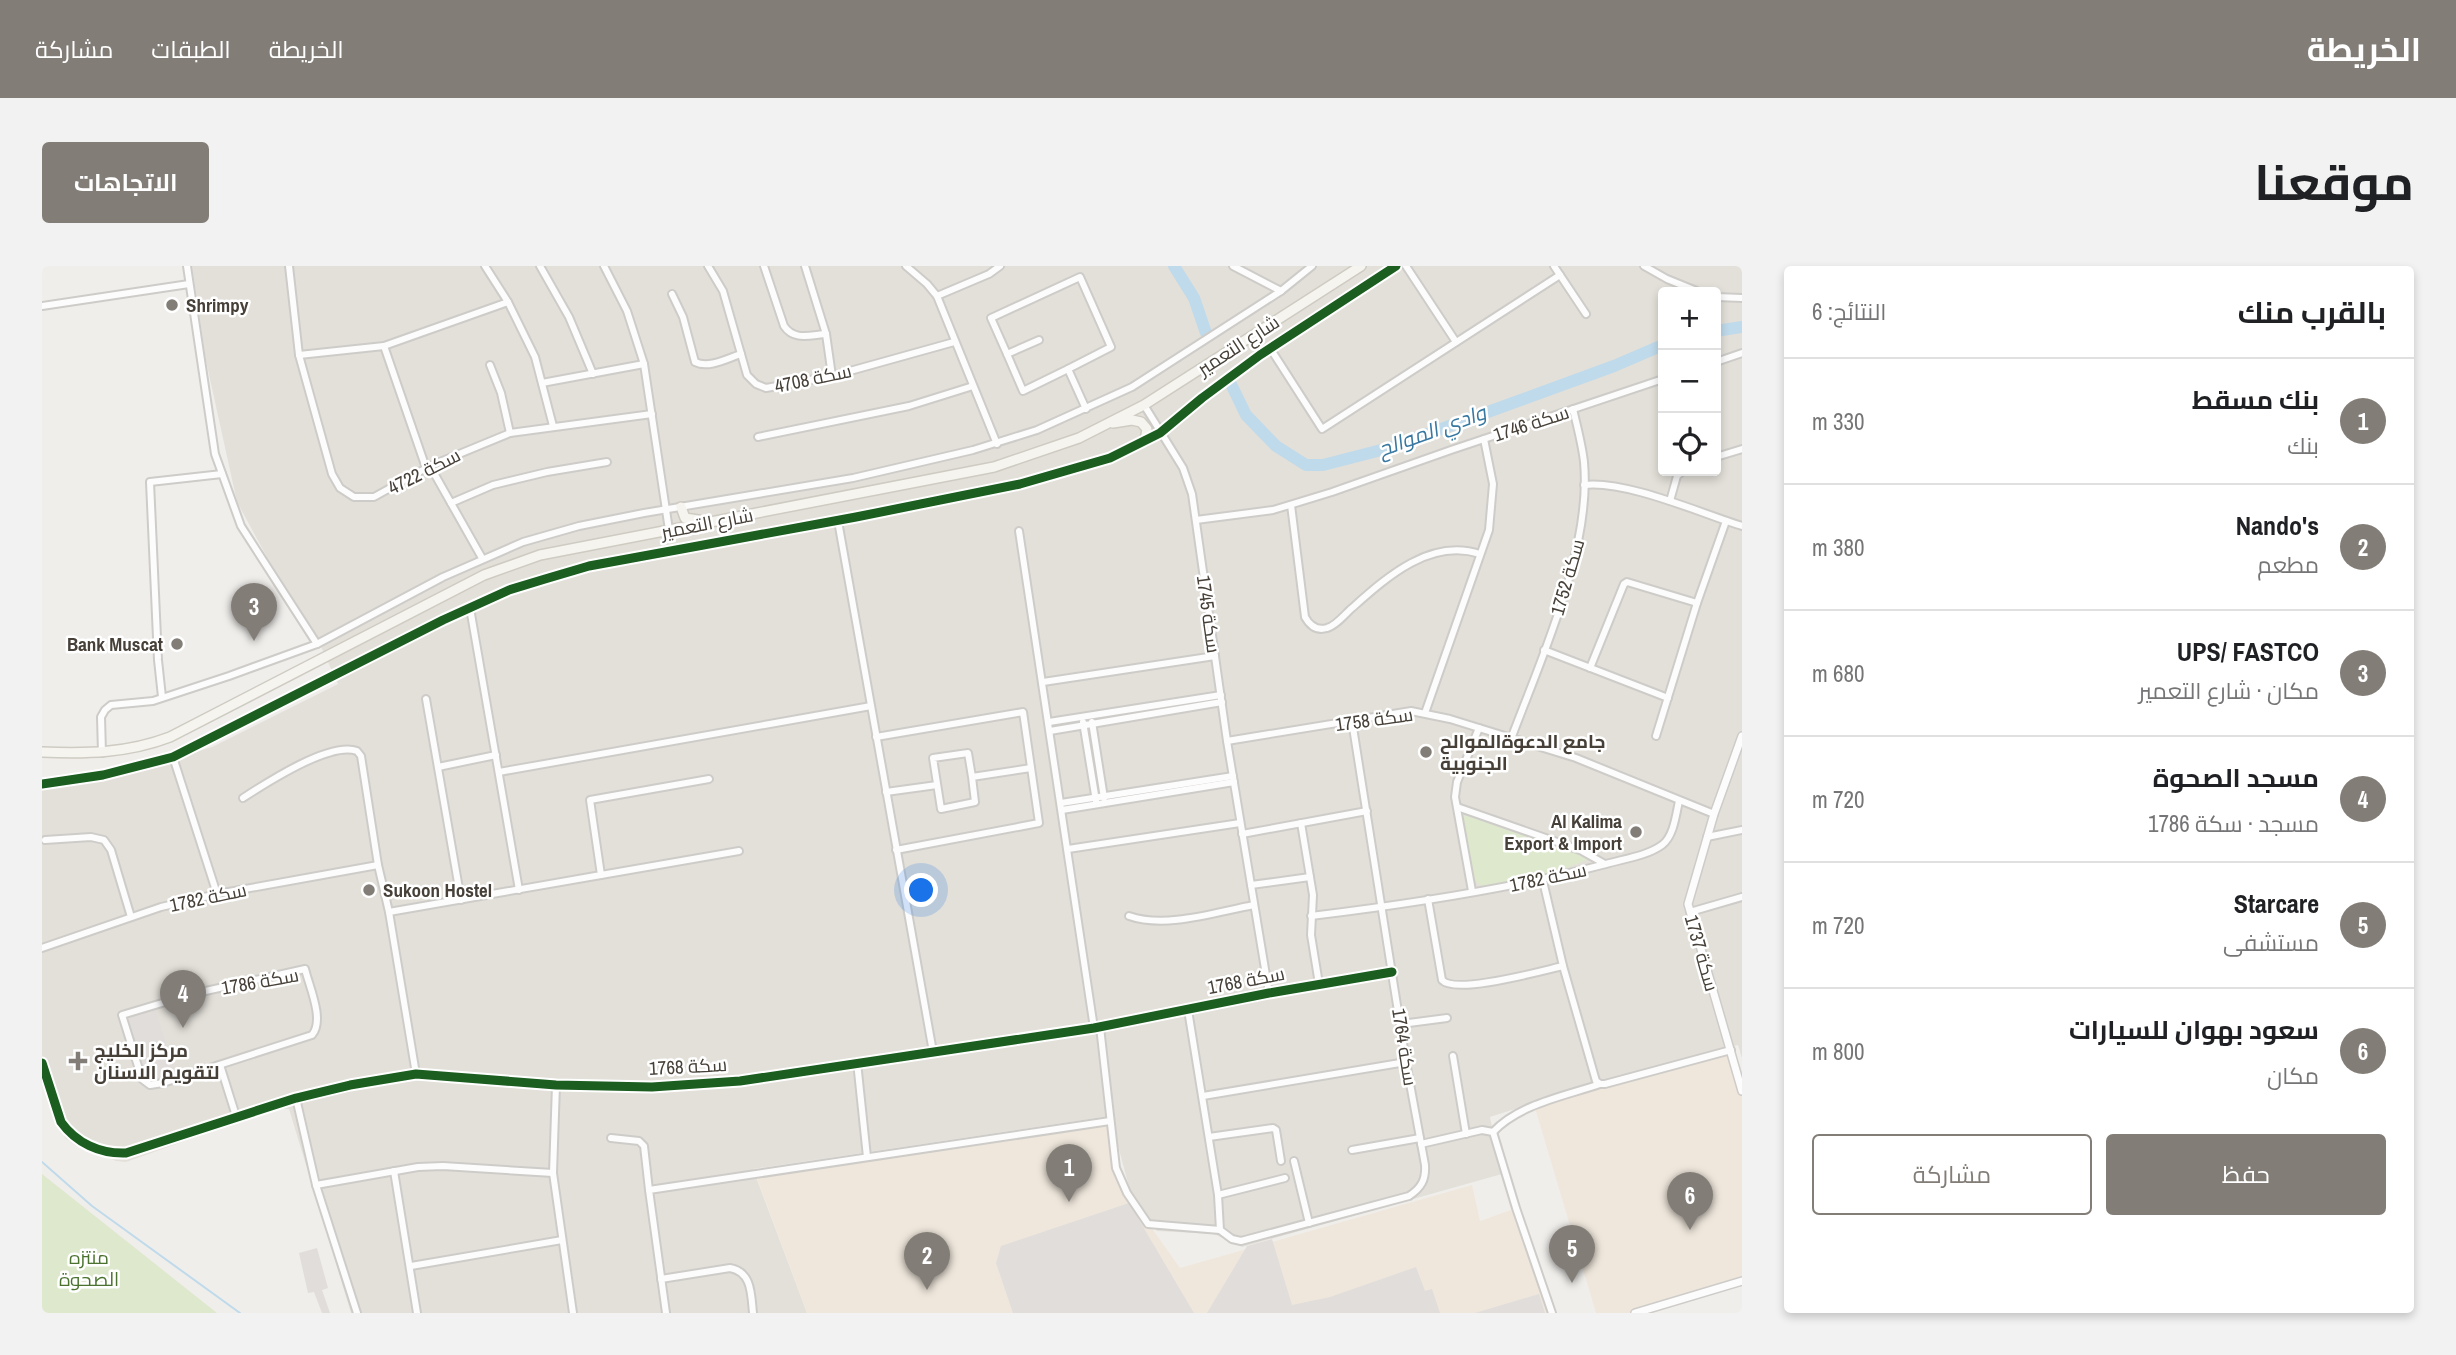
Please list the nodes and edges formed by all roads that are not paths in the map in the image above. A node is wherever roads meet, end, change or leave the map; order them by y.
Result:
1 (187, 266) edge
2 (292, 266) edge
3 (485, 266) edge
4 (540, 266) edge
5 (604, 266) edge
6 (708, 266) edge
7 (764, 266) edge
8 (805, 266) edge
9 (906, 266) edge
10 (1000, 266) edge
11 (1233, 266) edge
12 (1312, 266) edge
13 (1361, 266) edge
14 (1396, 266) edge
15 (1406, 266) edge
16 (1554, 266) edge
17 (1644, 266) edge
18 (1560, 275) junction
19 (189, 284) junction
20 (1687, 287) edge
21 (1281, 291) junction
22 (672, 294) dead end
23 (937, 296) junction
24 (1721, 297) edge
25 (1742, 298) edge
26 (508, 303) junction
27 (42, 306) edge
28 (1586, 314) dead end
29 (826, 334) junction
30 (1039, 340) dead end
31 (954, 341) junction
32 (1456, 342) junction
33 (384, 346) junction
34 (1270, 348) junction
35 (1742, 353) edge
36 (741, 354) junction
37 (1007, 354) junction
38 (299, 355) junction
39 (1721, 360) edge
40 (644, 364) junction
41 (490, 365) dead end
42 (1068, 369) junction
43 (593, 374) junction
44 (832, 376) junction
45 (1658, 381) edge
46 (542, 383) junction
47 (973, 386) junction
48 (1144, 405) junction
49 (1573, 409) junction
50 (1086, 410) junction
51 (652, 414) junction
52 (1105, 425) junction
53 (553, 426) junction
54 (510, 433) junction
55 (1160, 433) junction
56 (758, 437) dead end
57 (1484, 439) junction
58 (1144, 441) junction
59 (997, 444) junction
60 (1742, 449) edge
61 (1721, 455) edge
62 (607, 462) dead end
63 (428, 467) junction
64 (222, 474) junction
65 (1677, 476) edge
66 (1584, 485) junction
67 (1670, 502) junction
68 (451, 503) junction
69 (1291, 505) junction
70 (681, 506) junction
71 (666, 509) junction
72 (1196, 520) junction
73 (838, 521) junction
74 (1726, 521) junction
75 (710, 522) junction
76 (1742, 526) edge
77 (669, 530) junction
78 (1018, 531) dead end
79 (1480, 554) junction
80 (482, 558) junction
81 (1697, 604) junction
82 (470, 608) junction
83 (317, 644) junction
84 (1544, 650) junction
85 (1215, 656) junction
86 (1590, 668) junction
87 (1043, 682) junction
88 (162, 697) junction
89 (1668, 698) junction
90 (426, 699) dead end
91 (1221, 699) junction
92 (871, 706) junction
93 (1425, 713) junction
94 (1091, 715) junction
95 (1082, 717) junction
96 (1352, 721) junction
97 (1049, 722) junction
98 (1093, 724) junction
99 (1084, 725) junction
100 (1479, 728) junction
101 (1050, 731) junction
102 (1656, 736) dead end
103 (1742, 736) edge
104 (876, 737) junction
105 (1511, 739) junction
106 (1227, 741) junction
107 (42, 752) edge
108 (103, 752) junction
109 (1738, 753) edge
110 (496, 755) junction
111 (173, 757) junction
112 (438, 767) junction
113 (1031, 768) junction
114 (499, 772) junction
115 (972, 776) junction
116 (709, 779) dead end
117 (1233, 779) junction
118 (42, 783) edge
119 (937, 785) junction
120 (886, 792) junction
121 (243, 798) dead end
122 (1105, 800) junction
123 (1096, 801) junction
124 (1679, 801) junction
125 (1062, 806) junction
126 (1457, 807) junction
127 (1367, 811) junction
128 (1714, 814) junction
129 (1240, 823) junction
130 (1301, 823) junction
131 (1742, 830) edge
132 (1242, 834) junction
133 (1707, 837) junction
134 (45, 840) dead end
135 (1068, 849) junction
136 (896, 850) junction
137 (739, 851) dead end
138 (1605, 864) junction
139 (378, 865) junction
140 (601, 875) junction
141 (1310, 877) junction
142 (1543, 880) junction
143 (1251, 885) junction
144 (519, 890) junction
145 (1472, 891) junction
146 (217, 894) junction
147 (1742, 897) edge
148 (1428, 899) junction
149 (461, 900) junction
150 (1254, 905) junction
151 (1383, 907) junction
152 (389, 912) junction
153 (1690, 912) junction
154 (1129, 916) dead end
155 (1311, 916) junction
156 (131, 917) junction
157 (42, 948) edge
158 (1563, 966) junction
159 (1392, 972) junction
160 (1320, 984) junction
161 (1269, 993) junction
162 (1188, 1010) junction
163 (1447, 1018) dead end
164 (1401, 1024) junction
165 (1097, 1028) junction
166 (1731, 1050) junction
167 (933, 1052) junction
168 (1453, 1056) dead end
169 (857, 1062) junction
170 (1406, 1062) junction
171 (42, 1063) edge
172 (220, 1065) junction
173 (416, 1074) junction
174 (1600, 1084) junction
175 (555, 1085) junction
176 (1742, 1091) edge
177 (1203, 1096) junction
178 (296, 1098) junction
179 (236, 1116) junction
180 (1110, 1121) junction
181 (1493, 1132) junction
182 (1466, 1134) junction
183 (1209, 1137) junction
184 (611, 1138) dead end
185 (1421, 1141) junction
186 (1352, 1150) dead end
187 (867, 1157) junction
188 (1281, 1161) dead end
189 (1294, 1161) dead end
190 (394, 1171) junction
191 (553, 1173) junction
192 (1285, 1178) dead end
193 (316, 1185) junction
194 (649, 1190) junction
195 (1218, 1195) junction
196 (1309, 1223) junction
197 (1220, 1230) junction
198 (562, 1240) junction
199 (411, 1266) junction
200 (661, 1279) junction
201 (1742, 1281) edge
202 (357, 1313) edge
203 (417, 1313) edge
204 (573, 1313) edge
205 (666, 1313) edge
206 (753, 1313) edge
207 (1552, 1313) edge
208 (1635, 1313) edge

1 - 19 street
2 - 38 street, سكة 4722
3 - 26 street
4 - 43 street
5 - 40 street
6 - 36 street, سكة 4708
7 - 29 street
8 - 29 street
9 - 23 street
10 - 23 street
11 - 21 street
12 - 21 street
13 - 48 main road, شارع التعمير
14 - 34 street
15 - 32 street
16 - 18 street
17 - 20 street
18 - 28 street
18 - 32 street
19 - 27 street
19 - 64 street
21 - 50 street
22 - 36 street
23 - 31 street
24 - 25 street
26 - 33 street
26 - 46 street
29 - 44 street
30 - 37 street
31 - 44 street, سكة 4708
31 - 47 street
32 - 34 street
33 - 38 street
33 - 63 street
34 - 55 street
35 - 39 street
36 - 44 street, سكة 4708
37 - 42 street
37 - 42 street
38 - 63 street, سكة 4722
40 - 43 street
40 - 51 street
41 - 54 street
42 - 50 street
43 - 46 street
45 - 49 street, سكة 1746
46 - 53 street
47 - 56 street
47 - 59 street
48 - 52 main road, شارع التعمير
48 - 55 street, سكة 1745
49 - 57 street, سكة 1746
49 - 66 street, سكة 1752
50 - 59 street
51 - 53 street, سكة 4722
51 - 71 street
52 - 58 main road
52 - 75 main road, شارع التعمير
53 - 54 street, سكة 4722
54 - 63 street, سكة 4722
55 - 58 street
55 - 72 street, سكة 1745
57 - 69 street, سكة 1746
57 - 79 street
58 - 73 street
59 - 70 street
60 - 61 street
62 - 68 street
63 - 68 street
64 - 83 street
64 - 88 street
65 - 67 street
66 - 67 street
66 - 84 street, سكة 1752
67 - 74 street
68 - 80 street
69 - 72 street, سكة 1746
69 - 79 street
70 - 71 street
70 - 75 main road
71 - 77 street
71 - 80 street
72 - 85 street, سكة 1745
73 - 82 street
73 - 92 street
74 - 76 street
74 - 81 street
75 - 77 main road, شارع التعمير
77 - 108 main road, شارع التعمير
78 - 87 street
79 - 93 street
80 - 83 street
81 - 86 street
81 - 89 street
82 - 110 street
82 - 111 street
83 - 88 street
84 - 86 street
84 - 105 street, سكة 1752
85 - 87 street
85 - 91 street, سكة 1745
86 - 89 street
87 - 97 street
88 - 108 street
89 - 102 street
90 - 112 street
91 - 94 street
91 - 98 street
91 - 106 street, سكة 1745
92 - 104 street
92 - 114 street
93 - 96 street, سكة 1758
93 - 100 street, سكة 1758
94 - 95 street
94 - 98 street
95 - 97 street
95 - 99 street
96 - 106 street, سكة 1758
96 - 127 street, سكة 1764
97 - 101 street
98 - 99 street
98 - 122 street
99 - 101 street
99 - 123 street
100 - 105 street, سكة 1758
100 - 126 street
101 - 125 street
103 - 109 street, سكة 1737
104 - 113 street
104 - 120 street
105 - 124 street, سكة 1758
106 - 117 street, سكة 1745
107 - 108 main road, شارع التعمير
109 - 128 street, سكة 1737
110 - 112 street
110 - 114 street
111 - 118 street
111 - 146 street
112 - 149 street
113 - 115 street
113 - 136 street
114 - 144 street
115 - 119 street
115 - 119 street
116 - 140 street
117 - 122 street
117 - 129 street, سكة 1745
119 - 120 street
120 - 136 street
121 - 139 street
122 - 123 street
123 - 125 street
124 - 128 street, سكة 1758
124 - 138 street, سكة 1782
125 - 135 street
126 - 138 street
126 - 145 street
127 - 130 street
127 - 151 street, سكة 1764
128 - 133 street, سكة 1737
129 - 132 street, سكة 1745
129 - 135 street
130 - 132 street
130 - 141 street
131 - 133 street
132 - 143 street, سكة 1745
133 - 153 street, سكة 1737
134 - 156 street
135 - 165 street
136 - 167 street
137 - 140 street
138 - 142 street, سكة 1782
139 - 146 street, سكة 1782
139 - 152 street
140 - 144 street
141 - 143 street
141 - 155 street
142 - 145 street, سكة 1782
142 - 158 street
143 - 150 street, سكة 1745
144 - 149 street
145 - 148 street, سكة 1782
146 - 156 street, سكة 1782
147 - 153 street
148 - 151 street, سكة 1782
148 - 158 street
149 - 152 street
150 - 154 street
150 - 161 street, سكة 1745
151 - 155 street, سكة 1782
151 - 159 street, سكة 1764
152 - 173 street
153 - 166 street, سكة 1737
155 - 160 street
156 - 157 street, سكة 1782
158 - 174 street
159 - 160 street, سكة 1768
159 - 164 street, سكة 1764
160 - 161 street, سكة 1768
161 - 162 street, سكة 1768
162 - 165 street, سكة 1768
162 - 177 street
163 - 164 street
164 - 170 street, سكة 1764
165 - 167 street, سكة 1768
165 - 180 street
166 - 174 street
166 - 176 street, سكة 1737
167 - 169 street, سكة 1768
168 - 182 street
169 - 175 street, سكة 1768
169 - 187 street
170 - 177 street
170 - 185 street, سكة 1764
171 - 179 street, سكة 1768
172 - 172 street, سكة 1786
172 - 179 street
173 - 175 street, سكة 1768
173 - 178 street, سكة 1768
174 - 181 street
175 - 191 street
177 - 183 street
178 - 179 street, سكة 1768
178 - 193 street
180 - 187 street
180 - 197 street
181 - 182 street
181 - 207 street
182 - 185 street
183 - 188 street
183 - 195 street
184 - 194 street
185 - 186 street
185 - 196 street, سكة 1764
187 - 194 street
189 - 196 street
190 - 191 street
190 - 193 street
190 - 199 street
191 - 198 street
192 - 195 street
193 - 202 street
194 - 200 street
195 - 197 street
196 - 197 street, سكة 1764
198 - 199 street
198 - 204 street
199 - 203 street
200 - 205 street
200 - 206 street
201 - 208 street

